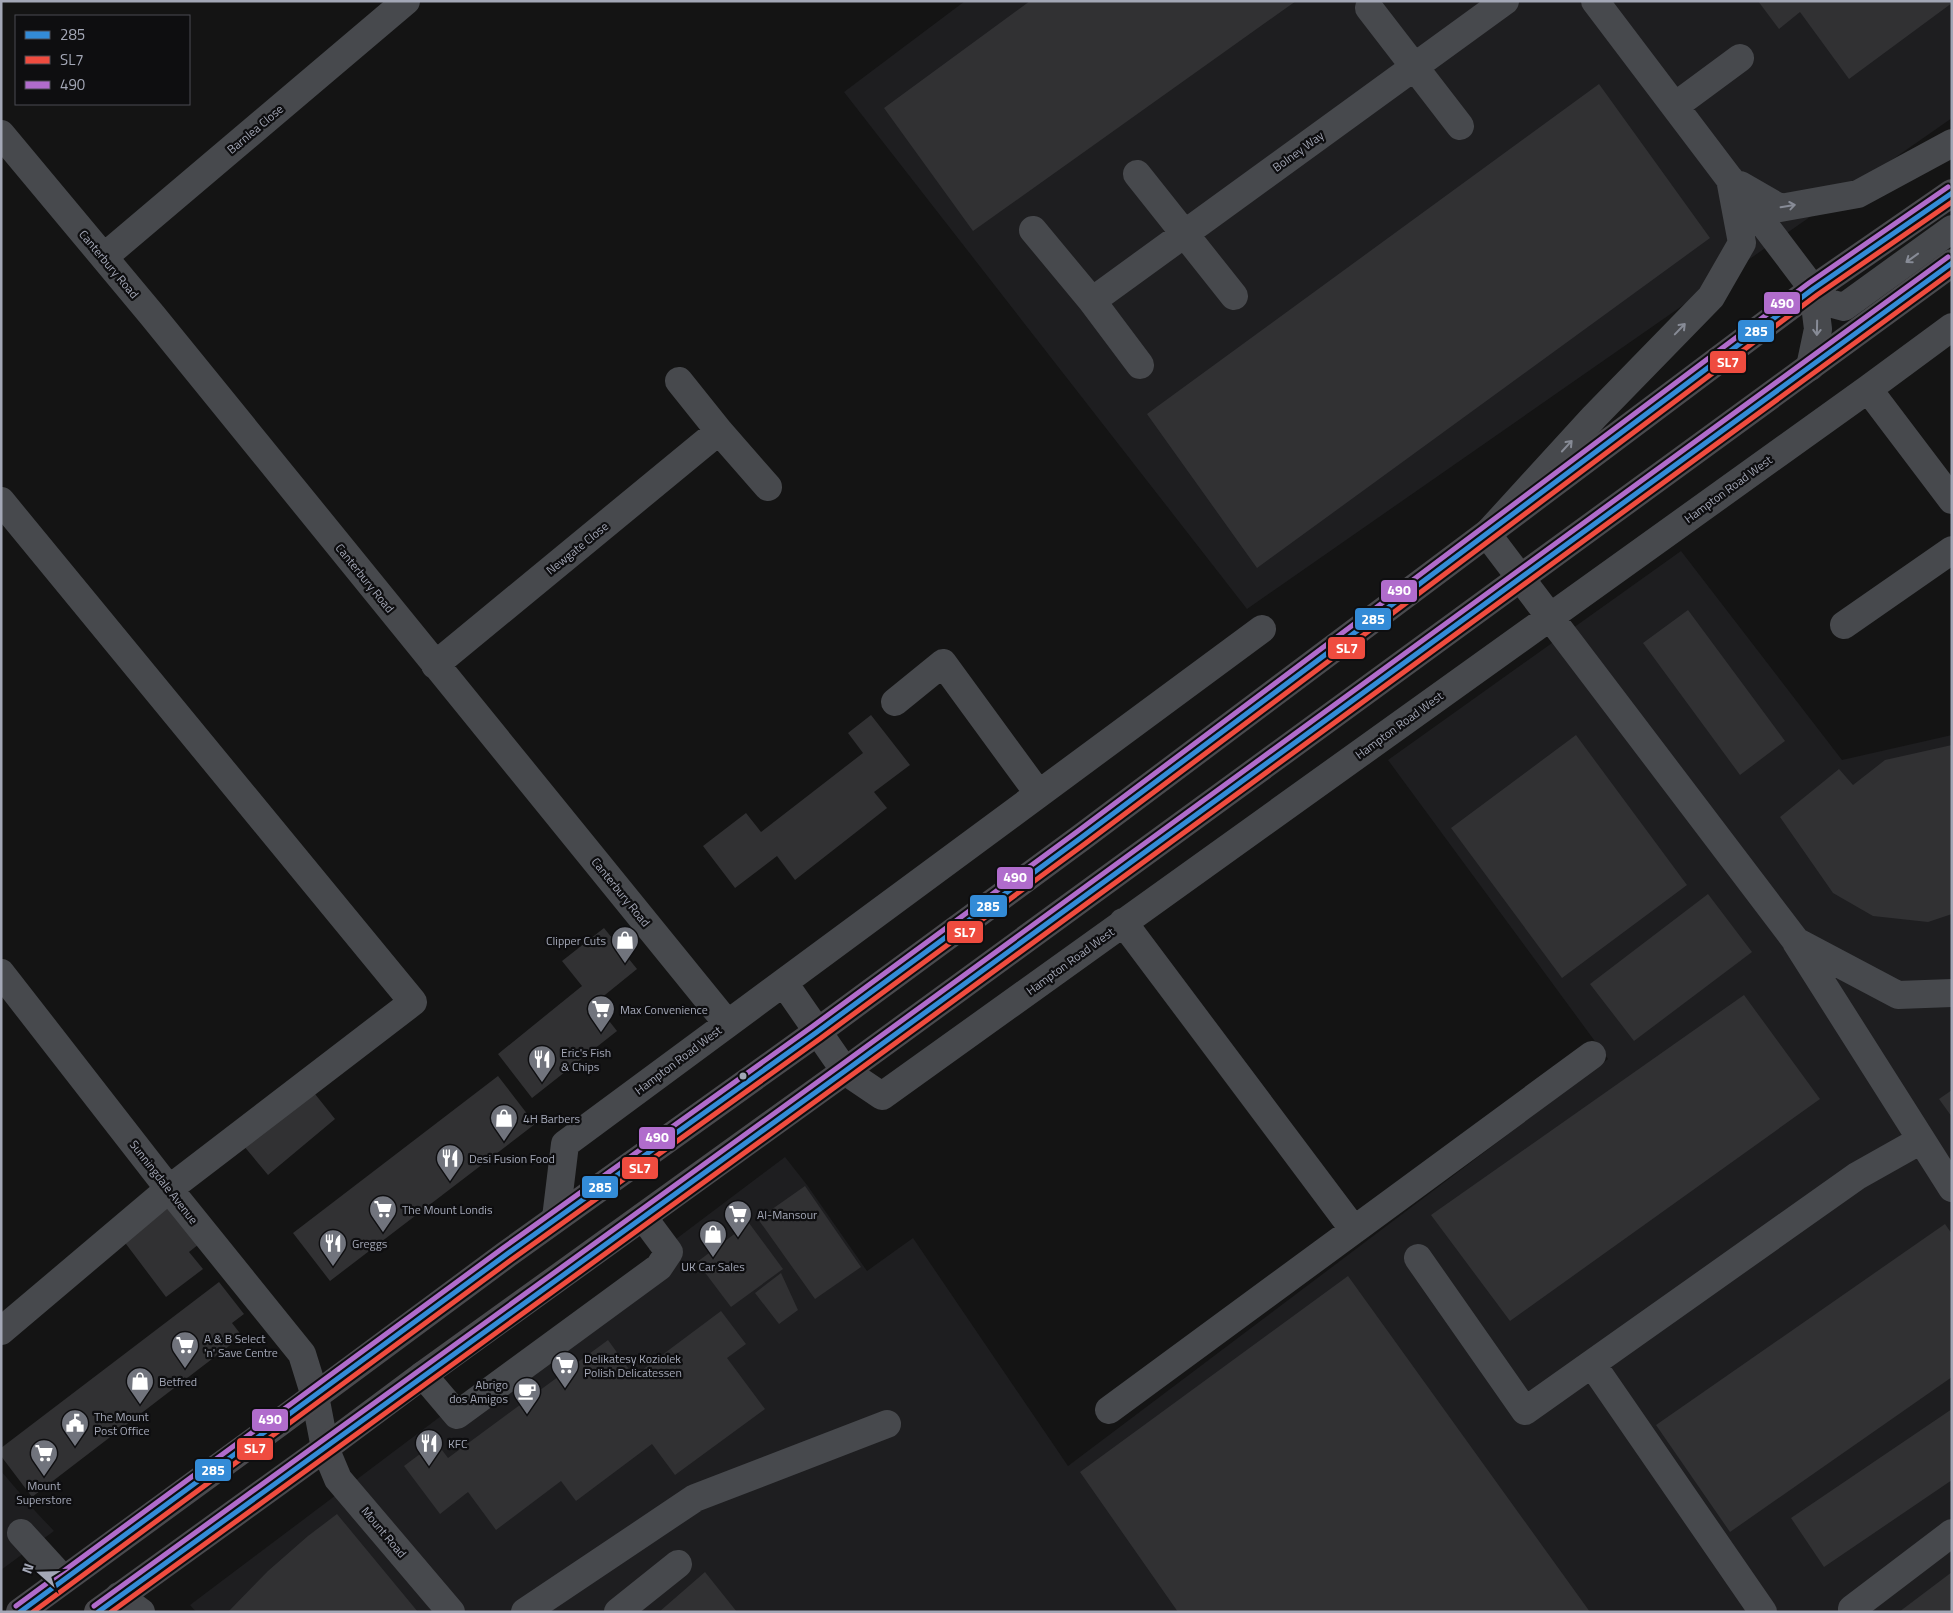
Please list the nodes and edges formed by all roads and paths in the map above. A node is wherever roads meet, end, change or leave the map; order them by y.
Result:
1 (406, 1) edge
2 (1505, 1) edge
3 (1596, 1) edge
4 (1369, 8) dead end
5 (1740, 58) dead end
6 (1414, 68) junction
7 (1675, 106) junction
8 (1460, 126) dead end
9 (1, 134) edge
10 (1952, 143) edge
11 (1137, 174) dead end
12 (1730, 179) junction
13 (1952, 192) edge
14 (1033, 230) dead end
15 (1952, 230) edge
16 (1184, 234) junction
17 (104, 258) junction
18 (1952, 263) edge
19 (1814, 289) junction
20 (1234, 296) dead end
21 (1092, 301) junction
22 (1952, 327) edge
23 (1140, 365) dead end
24 (1810, 368) junction
25 (679, 381) dead end
26 (1868, 389) junction
27 (719, 431) junction
28 (768, 487) dead end
29 (1952, 500) edge
30 (1, 501) edge
31 (1487, 534) junction
32 (1952, 550) edge
33 (1520, 579) junction
34 (1550, 618) junction
35 (1844, 625) dead end
36 (1262, 629) dead end
37 (435, 664) junction
38 (895, 702) dead end
39 (1038, 792) junction
40 (1123, 922) junction
41 (1796, 941) junction
42 (1, 973) edge
43 (784, 983) junction
44 (1952, 993) edge
45 (727, 1023) junction
46 (817, 1032) junction
47 (1592, 1055) dead end
48 (845, 1071) junction
49 (1921, 1140) junction
50 (1952, 1188) edge
51 (169, 1189) junction
52 (643, 1217) junction
53 (556, 1218) junction
54 (1354, 1230) junction
55 (1418, 1258) dead end
56 (1, 1331) edge
57 (1592, 1364) junction
58 (422, 1375) junction
59 (315, 1396) junction
60 (1109, 1410) dead end
61 (888, 1424) dead end
62 (325, 1448) junction
63 (21, 1533) dead end
64 (1952, 1533) edge
65 (678, 1564) dead end
66 (63, 1579) junction
67 (119, 1607) edge
68 (1852, 1609) dead end
69 (20, 1612) edge
70 (451, 1612) edge
71 (524, 1612) edge
72 (618, 1612) edge
73 (1763, 1612) edge

1 - 17 street, Barnlea Close
2 - 6 street, Bolney Way
3 - 7 street
4 - 6 street
5 - 7 street
6 - 8 street
6 - 16 street, Bolney Way
7 - 12 street
9 - 17 street, Canterbury Road
12 -> 10 street
11 - 16 street
12 - 19 street
31 -> 12 street
13 - 19 main road
14 - 21 street
15 -> 19 street
16 - 20 street
16 - 21 street, Bolney Way
17 - 37 street, Canterbury Road
18 - 24 main road
19 -> 24 street
19 - 31 main road
21 - 23 street
22 - 26 street, Hampton Road West
24 - 33 main road
25 - 27 street
26 - 29 street
26 - 34 street, Hampton Road West
27 - 28 street
27 - 37 street, Newgate Close
30 - 51 street
31 - 33 street
31 - 46 main road
32 - 35 street
33 - 34 street
33 - 48 main road
34 - 40 street, Hampton Road West
34 - 41 street
36 - 39 street, Hampton Road West
37 - 45 street, Canterbury Road
38 - 39 street
39 - 43 street, Hampton Road West
40 - 48 street, Hampton Road West
40 - 54 street
41 - 44 street
41 - 49 street
42 - 51 street, Sunningdale Avenue
43 - 45 street, Hampton Road West
43 - 46 street
45 - 53 street, Hampton Road West
46 - 48 street
46 - 53 main road
47 - 54 street
48 - 52 main road
49 - 50 street
49 - 57 street
51 - 56 street
51 - 59 street, Sunningdale Avenue
52 - 58 main road
52 - 58 street
53 - 59 main road
54 - 60 street
55 - 57 street
57 - 73 street
58 - 62 main road
59 - 62 street, Sunningdale Avenue
59 - 66 main road
61 - 71 street
62 - 67 main road
62 - 70 street, Mount Road
63 - 66 street
64 - 68 street
65 - 72 street
66 - 69 main road

